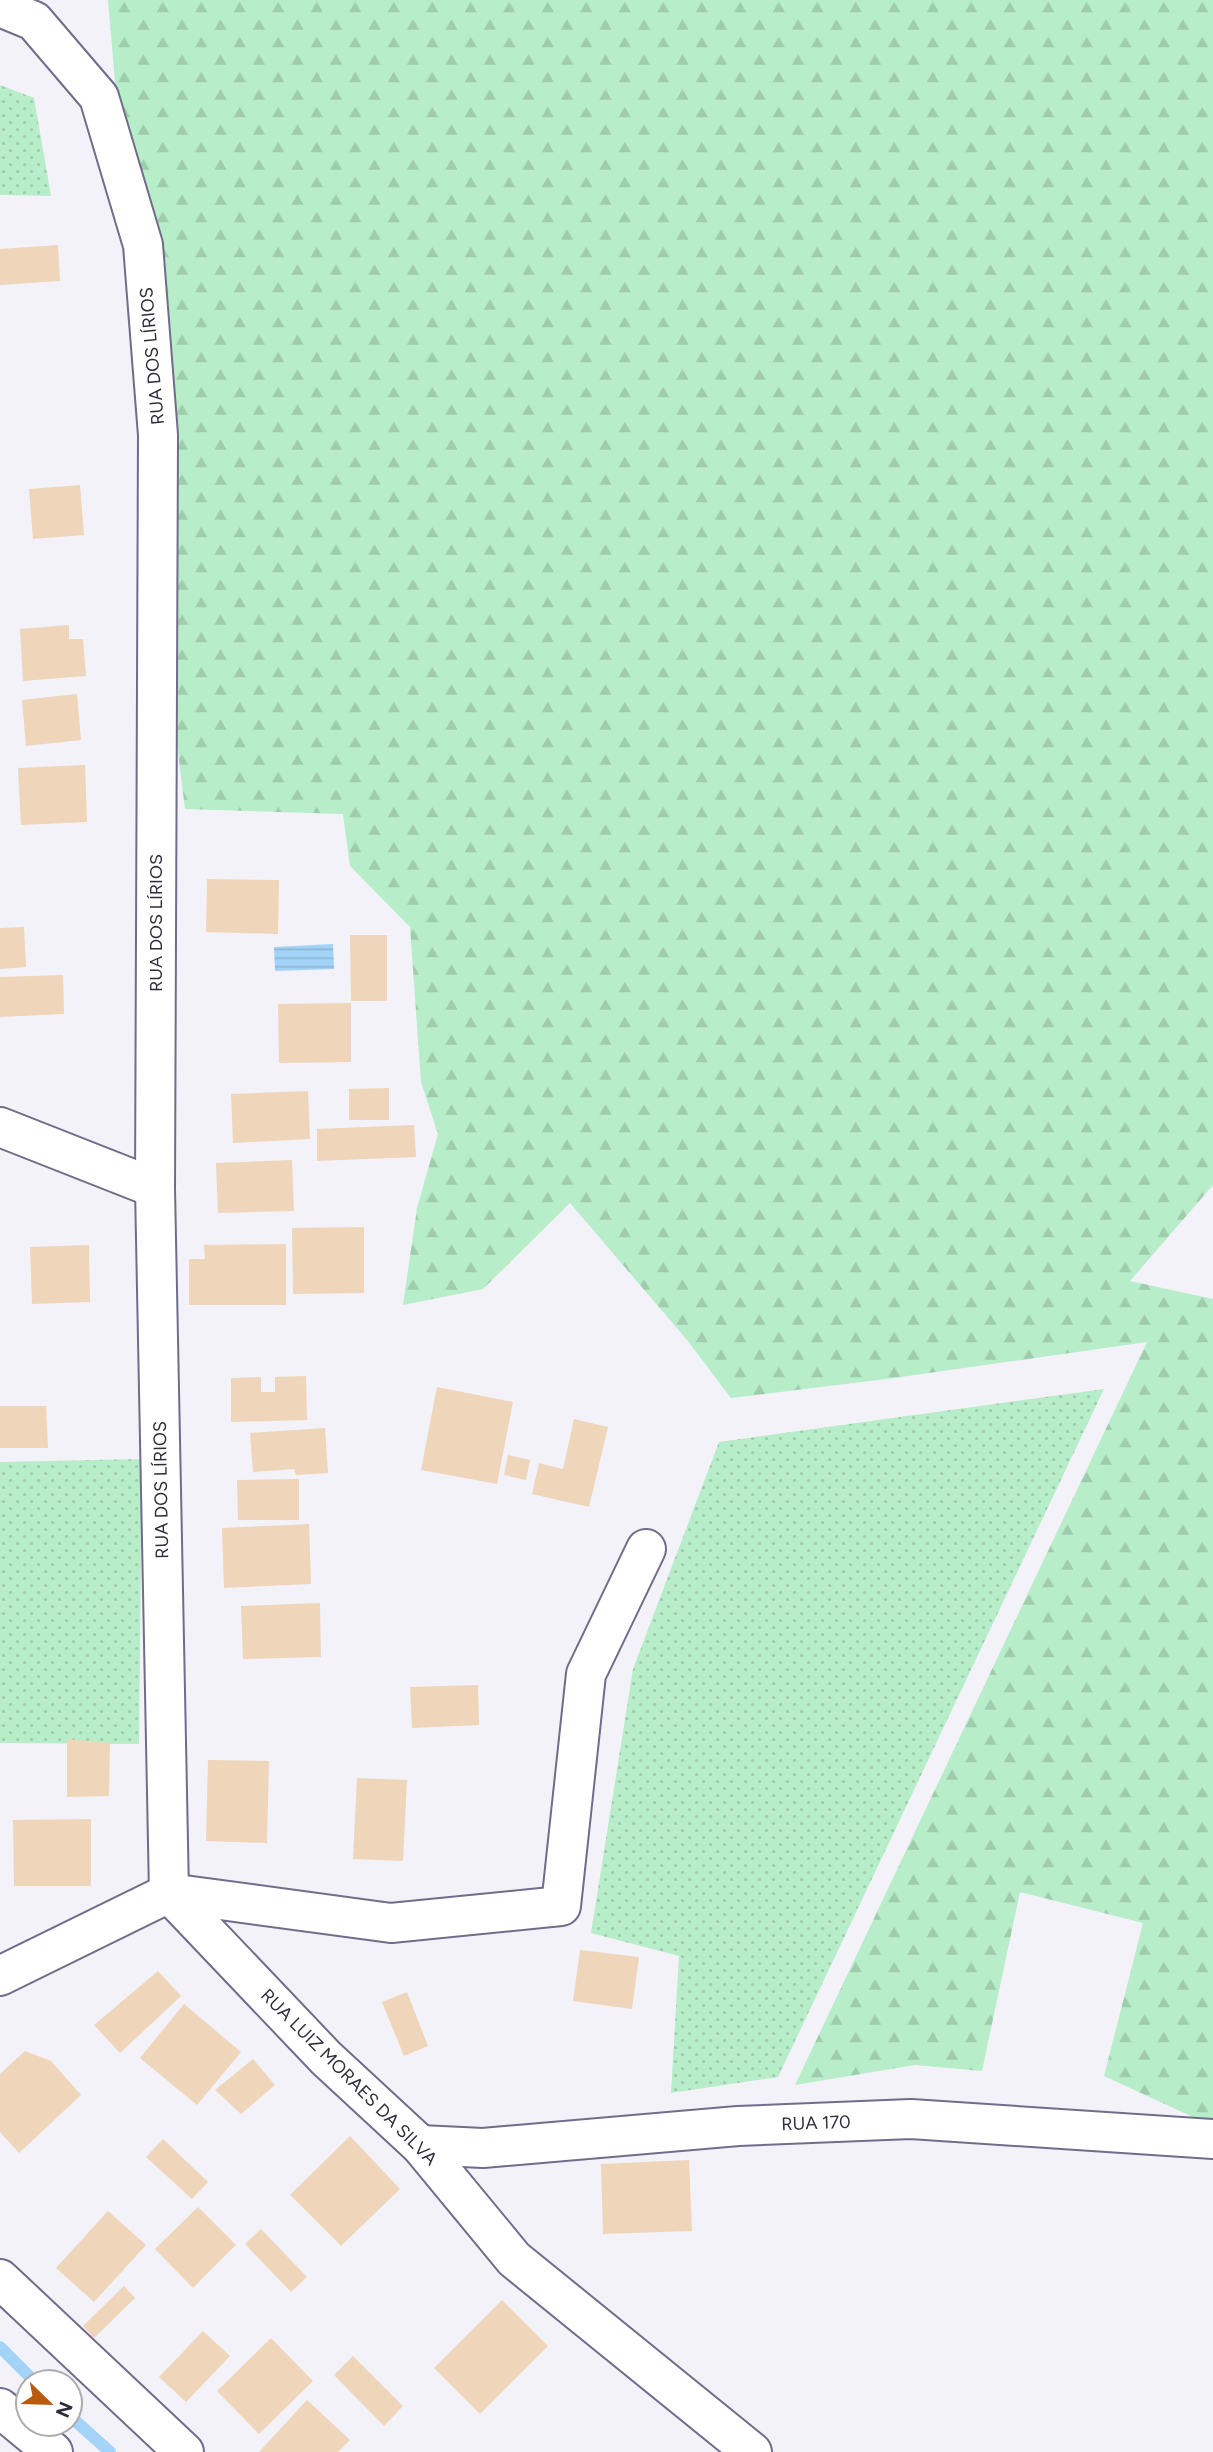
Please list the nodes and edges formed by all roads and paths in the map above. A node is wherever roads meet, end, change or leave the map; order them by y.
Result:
1 (0, 7) edge
2 (0, 1127) edge
3 (155, 1188) junction
4 (646, 1549) dead end
5 (169, 1893) junction
6 (0, 1976) edge
7 (1213, 2138) edge
8 (420, 2145) junction
9 (0, 2278) edge
10 (0, 2408) edge
11 (53, 2452) edge
12 (184, 2452) edge
13 (752, 2452) edge

1 - 3 street, RUA DOS LÍRIOS
2 - 3 street
3 - 5 street, RUA DOS LÍRIOS
4 - 5 street
5 - 6 street
5 - 8 street, RUA LUIZ MORAES DA SILVA
7 - 8 street, RUA 170
8 - 13 street, RUA LUIZ MORAES DA SILVA
9 - 12 street
10 - 11 street

